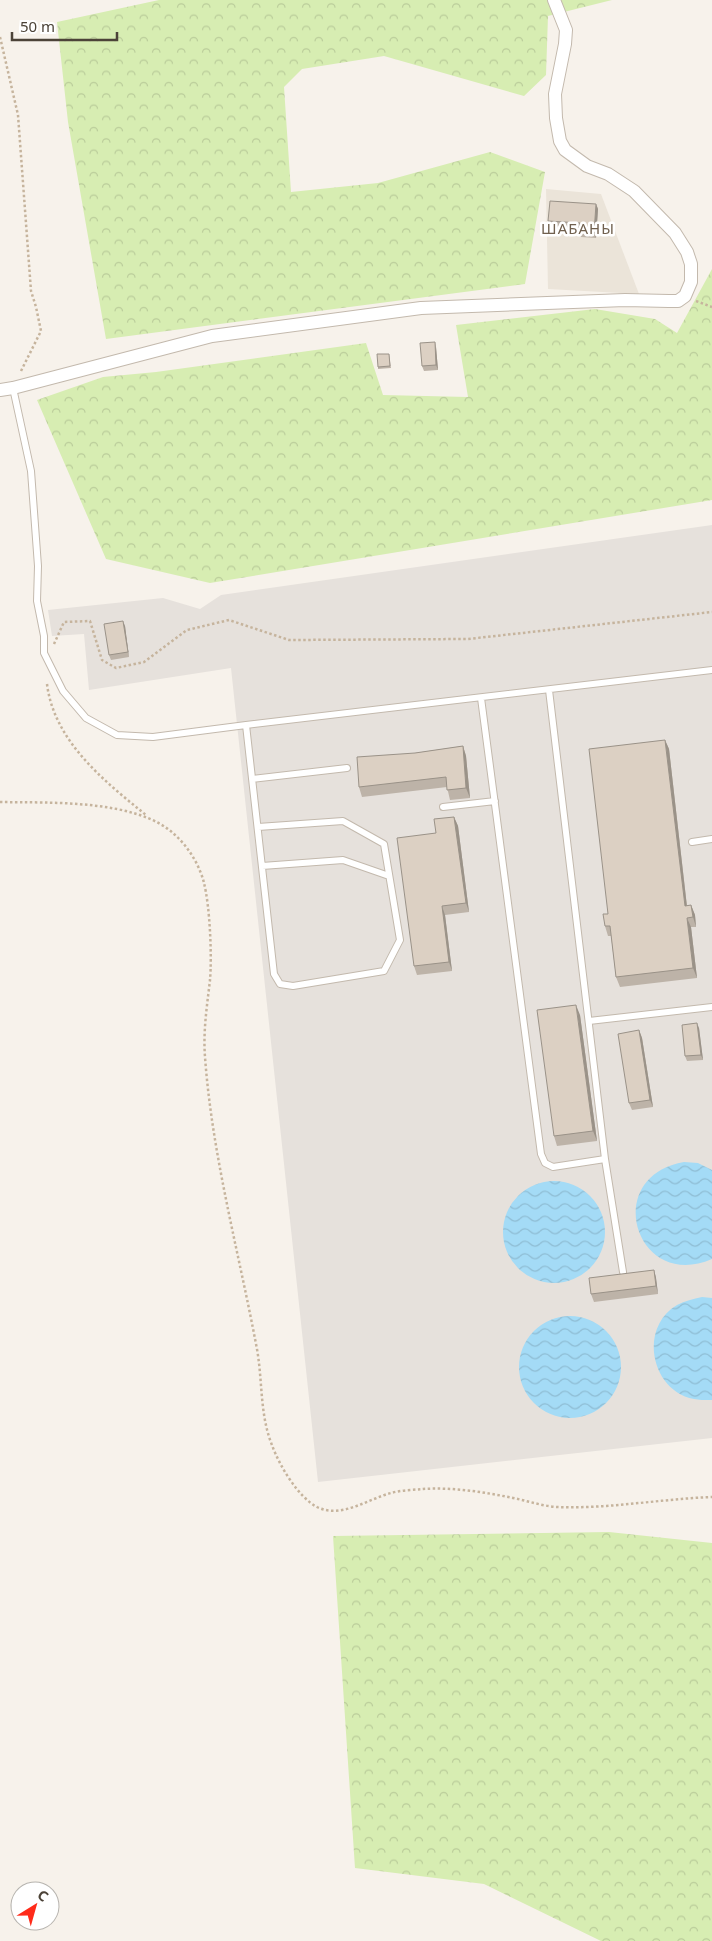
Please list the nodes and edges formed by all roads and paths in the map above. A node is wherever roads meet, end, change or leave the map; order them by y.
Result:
1 (554, 0) edge
2 (0, 37) edge
3 (685, 296) junction
4 (712, 307) edge
5 (6, 389) edge
6 (712, 612) edge
7 (44, 653) junction
8 (712, 670) edge
9 (47, 682) dead end
10 (549, 690) junction
11 (481, 698) junction
12 (246, 725) junction
13 (347, 768) dead end
14 (252, 779) junction
15 (495, 801) junction
16 (0, 802) edge
17 (443, 807) dead end
18 (150, 818) junction
19 (258, 827) junction
20 (712, 839) edge
21 (692, 842) dead end
22 (262, 866) junction
23 (389, 876) junction
24 (712, 1007) edge
25 (589, 1021) junction
26 (605, 1159) junction
27 (623, 1272) edge
28 (712, 1497) edge

1 - 3 street
2 - 5 path
3 - 4 path
3 - 5 street
5 - 7 lane
6 - 7 path
7 - 12 lane
8 - 10 lane
9 - 18 path
10 - 11 lane
10 - 25 lane
11 - 12 lane
11 - 15 lane
12 - 14 lane
13 - 14 lane
14 - 19 lane
15 - 17 lane
15 - 26 lane
16 - 18 path
18 - 28 path
19 - 22 lane
19 - 23 lane
20 - 21 lane
22 - 23 lane
22 - 23 lane
24 - 25 lane
25 - 26 lane
26 - 27 lane

